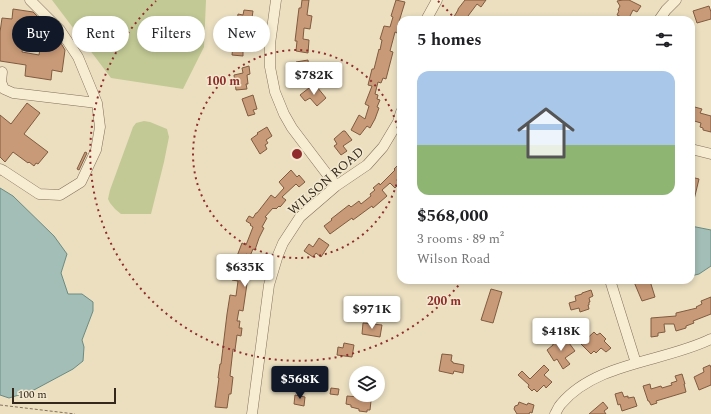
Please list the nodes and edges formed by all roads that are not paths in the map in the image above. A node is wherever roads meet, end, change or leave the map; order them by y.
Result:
1 (30, 0) edge
2 (276, 0) edge
3 (437, 0) edge
4 (676, 0) edge
5 (428, 16) edge
6 (662, 16) edge
7 (2, 72) dead end
8 (97, 103) junction
9 (397, 124) edge
10 (695, 149) edge
11 (711, 154) edge
12 (0, 169) edge
13 (336, 186) junction
14 (611, 284) edge
15 (711, 339) edge
16 (636, 363) junction
17 (252, 414) edge
18 (555, 414) edge

1 - 8 street
2 - 13 street
3 - 5 street
4 - 6 street
7 - 8 street
8 - 12 street
9 - 13 street, WILSON ROAD
10 - 11 street
13 - 17 street, WILSON ROAD
14 - 16 street
15 - 16 street
16 - 18 street

